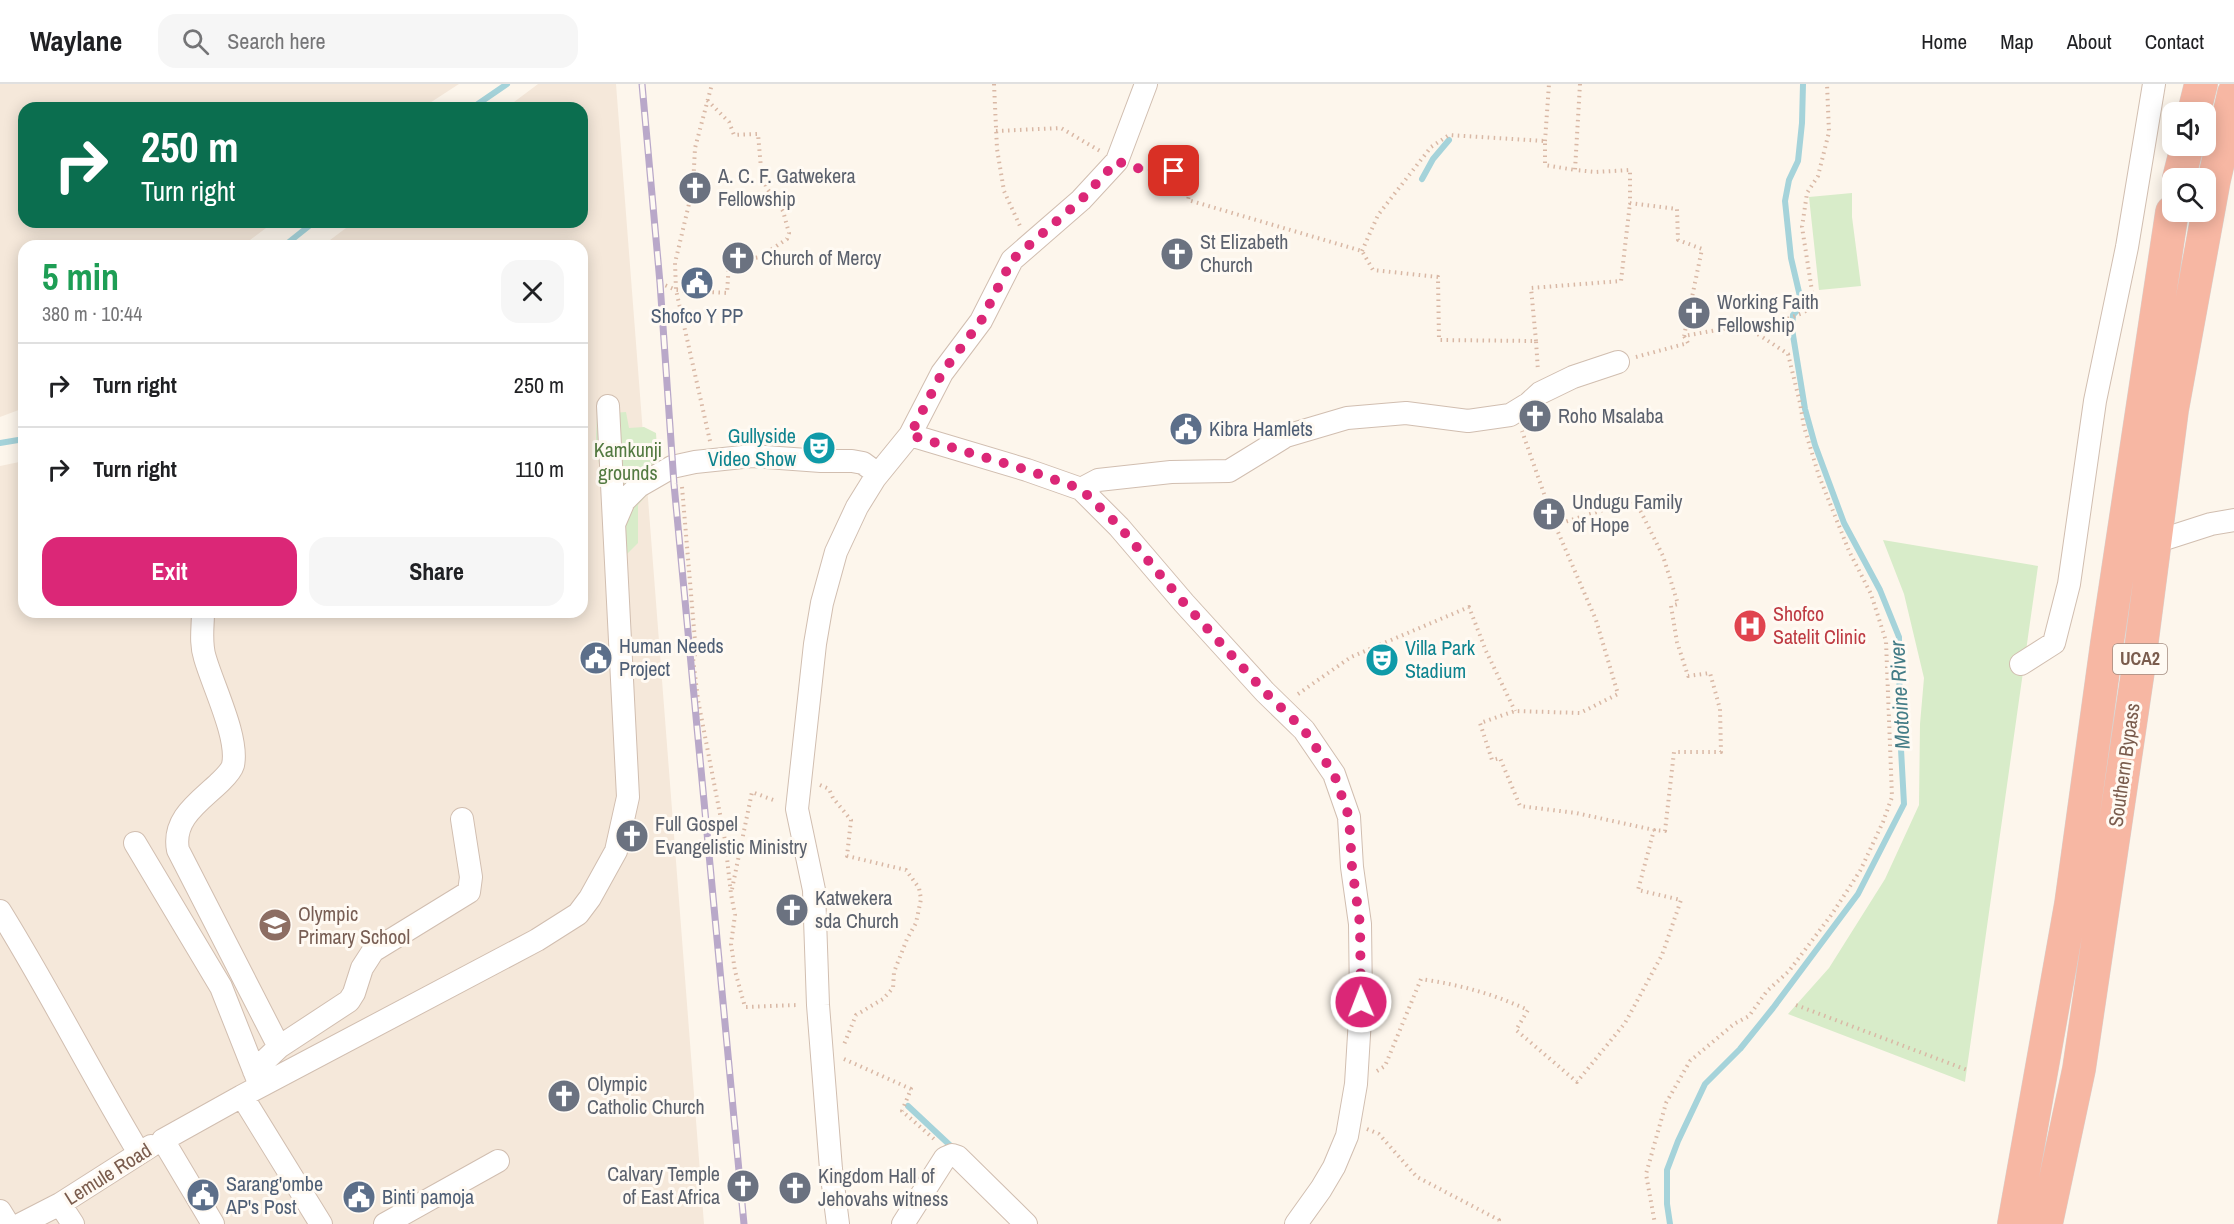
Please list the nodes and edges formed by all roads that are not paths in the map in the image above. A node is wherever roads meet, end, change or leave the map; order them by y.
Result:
1 (1146, 84) edge
2 (2154, 84) edge
3 (2200, 84) edge
4 (2234, 93) edge
5 (2196, 102) edge
6 (2170, 222) edge
7 (1618, 362) road end
8 (608, 406) dead end
9 (910, 435) junction
10 (878, 474) junction
11 (1081, 489) junction
12 (2234, 520) edge
13 (614, 524) junction
14 (2155, 542) junction
15 (203, 618) edge
16 (2021, 664) dead end
17 (462, 819) dead end
18 (135, 843) dead end
19 (0, 911) edge
20 (279, 1047) junction
21 (252, 1085) junction
22 (163, 1140) junction
23 (139, 1153) junction
24 (498, 1161) dead end
25 (60, 1204) junction
26 (0, 1211) edge
27 (8, 1224) edge
28 (21, 1224) edge
29 (73, 1224) edge
30 (213, 1224) edge
31 (321, 1224) edge
32 (385, 1224) edge
33 (838, 1224) edge
34 (903, 1224) edge
35 (1026, 1224) edge
36 (1296, 1224) edge
37 (2014, 1224) edge
38 (2046, 1224) edge

1 - 9 street
2 - 16 street
3 - 5 highway
4 - 14 highway, Southern Bypass / UCA2
6 - 37 highway, Southern Bypass / UCA2
7 - 11 street
8 - 13 street
9 - 10 street
9 - 11 street
10 - 13 street
10 - 33 street
11 - 36 street
12 - 14 street
13 - 21 street
14 - 38 highway, Southern Bypass / UCA2
15 - 20 street
17 - 20 street
18 - 21 street
19 - 23 street
20 - 21 street
21 - 22 street, Lemule Road
21 - 31 street
22 - 23 street, Lemule Road
22 - 30 street
23 - 25 street, Lemule Road
24 - 32 street
25 - 28 street, Lemule Road
25 - 29 street
26 - 27 street
34 - 35 street

